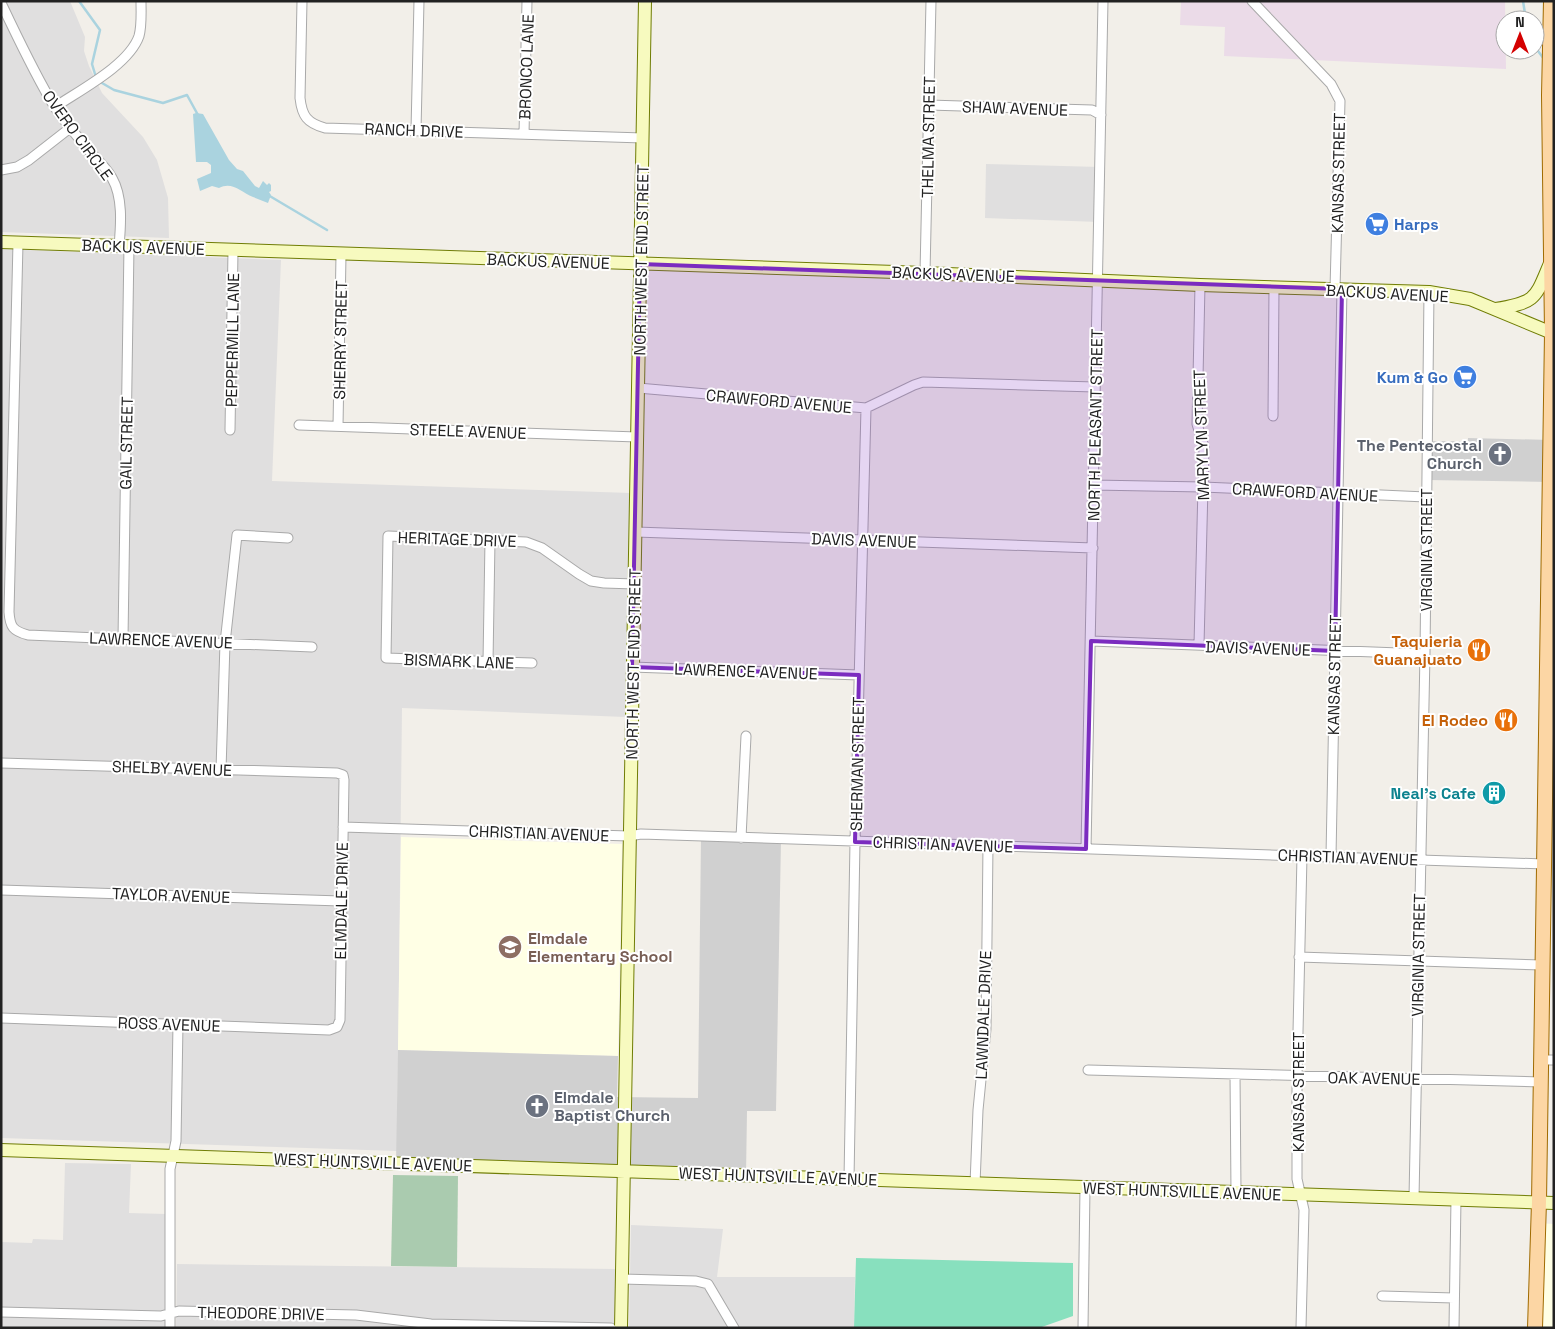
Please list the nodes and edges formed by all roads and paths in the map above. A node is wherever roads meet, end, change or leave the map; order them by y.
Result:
1 (141, 1) edge
2 (302, 1) edge
3 (418, 1) edge
4 (527, 1) edge
5 (645, 1) edge
6 (931, 1) edge
7 (1103, 1) edge
8 (1252, 1) edge
9 (1551, 1) edge
10 (1, 3) edge
11 (929, 105) junction
12 (55, 107) junction
13 (1101, 114) junction
14 (70, 128) junction
15 (416, 130) junction
16 (524, 134) junction
17 (643, 138) junction
18 (1, 170) edge
19 (1, 242) edge
20 (18, 243) junction
21 (124, 246) junction
22 (233, 250) junction
23 (341, 254) junction
24 (1551, 261) junction
25 (640, 264) junction
26 (926, 273) junction
27 (1098, 280) junction
28 (1200, 285) junction
29 (1274, 287) junction
30 (1339, 289) junction
31 (1429, 292) junction
32 (1496, 309) junction
33 (1553, 334) edge
34 (1095, 387) junction
35 (638, 388) junction
36 (866, 408) junction
37 (1273, 416) dead end
38 (299, 424) dead end
39 (338, 426) junction
40 (230, 430) dead end
41 (637, 437) junction
42 (1093, 485) junction
43 (1203, 487) junction
44 (1338, 493) junction
45 (1426, 497) junction
46 (636, 532) junction
47 (288, 538) dead end
48 (490, 540) junction
49 (862, 540) junction
50 (1093, 548) junction
51 (635, 584) junction
52 (123, 639) junction
53 (1092, 642) junction
54 (225, 643) junction
55 (1199, 646) junction
56 (312, 647) dead end
57 (1335, 651) junction
58 (1425, 654) junction
59 (386, 658) joint
60 (488, 662) junction
61 (532, 663) dead end
62 (632, 667) junction
63 (859, 674) junction
64 (746, 736) dead end
65 (1, 762) edge
66 (221, 770) junction
67 (343, 775) joint
68 (342, 827) junction
69 (629, 836) junction
70 (741, 838) junction
71 (855, 842) junction
72 (988, 845) junction
73 (1086, 849) junction
74 (1302, 856) junction
75 (1331, 856) junction
76 (1420, 859) junction
77 (1544, 864) junction
78 (1, 890) edge
79 (341, 901) junction
80 (1299, 957) junction
81 (1418, 961) junction
82 (1542, 964) junction
83 (1, 1018) edge
84 (178, 1024) junction
85 (337, 1027) joint
86 (1547, 1060) edge
87 (1088, 1070) dead end
88 (1235, 1074) junction
89 (1297, 1076) junction
90 (1416, 1079) junction
91 (1541, 1082) junction
92 (1, 1150) edge
93 (173, 1155) junction
94 (624, 1170) junction
95 (849, 1179) junction
96 (975, 1184) junction
97 (1086, 1188) junction
98 (1236, 1192) junction
99 (1301, 1194) junction
100 (1414, 1198) junction
101 (1456, 1199) junction
102 (1539, 1202) junction
103 (1554, 1203) edge
104 (622, 1278) junction
105 (1382, 1296) dead end
106 (1454, 1298) junction
107 (1, 1312) edge
108 (171, 1313) junction
109 (170, 1328) edge
110 (611, 1328) edge
111 (621, 1328) edge
112 (734, 1328) edge
113 (1083, 1328) edge
114 (1301, 1328) edge
115 (1454, 1328) edge
116 (1535, 1328) edge

1 - 12 street
2 - 15 street, RANCH DRIVE
3 - 15 street
4 - 16 street, BRONCO LANE
5 - 17 street, NORTH WEST END STREET
6 - 11 street, THELMA STREET
7 - 13 street, NORTH PLEASANT STREET
8 - 30 street, KANSAS STREET
9 - 24 main road
10 - 12 street, OVERO CIRCLE
11 - 13 street, SHAW AVENUE
11 - 26 street, THELMA STREET
12 - 14 street, OVERO CIRCLE
13 - 27 street, NORTH PLEASANT STREET
14 - 18 street
14 - 21 street, OVERO CIRCLE
15 - 16 street, RANCH DRIVE
16 - 17 street, RANCH DRIVE
17 - 25 street, NORTH WEST END STREET
19 - 20 street, BACKUS AVENUE
20 - 21 street, BACKUS AVENUE
20 - 52 street, LAWRENCE AVENUE
21 - 22 street, BACKUS AVENUE
21 - 52 street, GAIL STREET
22 - 23 street, BACKUS AVENUE
22 - 40 street, PEPPERMILL LANE
23 - 25 street, BACKUS AVENUE
23 - 39 street, SHERRY STREET
24 - 32 street
24 - 33 main road
25 - 26 street, BACKUS AVENUE
25 - 35 street, NORTH WEST END STREET
26 - 27 street, BACKUS AVENUE
27 - 28 street, BACKUS AVENUE
27 - 34 street, NORTH PLEASANT STREET
28 - 29 street, BACKUS AVENUE
28 - 43 street, MARYLYN STREET
29 - 30 street, BACKUS AVENUE
29 - 37 street
30 - 31 street, BACKUS AVENUE
30 - 44 street, KANSAS STREET
31 - 32 street, BACKUS AVENUE
31 - 45 street, VIRGINIA STREET
32 - 33 street, BACKUS AVENUE
33 - 77 main road
34 - 36 street, CRAWFORD AVENUE
34 - 42 street, NORTH PLEASANT STREET
35 - 36 street, CRAWFORD AVENUE
35 - 41 street, NORTH WEST END STREET
36 - 49 street, SHERMAN STREET
38 - 39 street, STEELE AVENUE
39 - 41 street, STEELE AVENUE
41 - 46 street, NORTH WEST END STREET
42 - 43 street, CRAWFORD AVENUE
42 - 50 street, NORTH PLEASANT STREET
43 - 44 street, CRAWFORD AVENUE
43 - 55 street, MARYLYN STREET
44 - 45 street, CRAWFORD AVENUE
44 - 57 street, KANSAS STREET
45 - 58 street, VIRGINIA STREET
46 - 49 street, DAVIS AVENUE
46 - 51 street, NORTH WEST END STREET
47 - 54 street
48 - 51 street, HERITAGE DRIVE
48 - 59 street, HERITAGE DRIVE
48 - 60 street
49 - 50 street, DAVIS AVENUE
49 - 63 street, SHERMAN STREET
50 - 53 street, NORTH PLEASANT STREET
51 - 62 street, NORTH WEST END STREET
52 - 54 street, LAWRENCE AVENUE
53 - 55 street, DAVIS AVENUE
53 - 73 street, NORTH PLEASANT STREET
54 - 56 street, LAWRENCE AVENUE
54 - 66 street
55 - 57 street, DAVIS AVENUE
57 - 58 street, DAVIS AVENUE
57 - 75 street, KANSAS STREET
58 - 76 street, VIRGINIA STREET
59 - 60 street, BISMARK LANE
60 - 61 street, BISMARK LANE
62 - 63 street, LAWRENCE AVENUE
62 - 69 street, NORTH WEST END STREET
63 - 71 street, SHERMAN STREET
64 - 70 street
65 - 66 street, SHELBY AVENUE
66 - 67 street, SHELBY AVENUE
67 - 68 street, ELMDALE DRIVE
68 - 69 street, CHRISTIAN AVENUE
68 - 79 street, ELMDALE DRIVE
69 - 70 street, CHRISTIAN AVENUE
69 - 94 street, NORTH WEST END STREET
70 - 71 street, CHRISTIAN AVENUE
71 - 72 street, CHRISTIAN AVENUE
71 - 95 street, SHERMAN STREET
72 - 73 street, CHRISTIAN AVENUE
72 - 96 street, LAWNDALE DRIVE
73 - 74 street, CHRISTIAN AVENUE
74 - 75 street, CHRISTIAN AVENUE
74 - 80 street, KANSAS STREET
75 - 76 street, CHRISTIAN AVENUE
76 - 77 street, CHRISTIAN AVENUE
76 - 81 street, VIRGINIA STREET
77 - 82 main road
78 - 79 street, TAYLOR AVENUE
79 - 85 street, ELMDALE DRIVE
80 - 81 street
80 - 89 street, KANSAS STREET
81 - 82 street
81 - 90 street, VIRGINIA STREET
82 - 86 main road
83 - 84 street, ROSS AVENUE
84 - 85 street, ROSS AVENUE
84 - 93 street
86 - 91 main road
87 - 88 street, OAK AVENUE
88 - 89 street, OAK AVENUE
88 - 98 street
89 - 90 street, OAK AVENUE
89 - 99 street, KANSAS STREET
90 - 91 street, OAK AVENUE
90 - 100 street, VIRGINIA STREET
91 - 102 main road
92 - 93 street, WEST HUNTSVILLE AVENUE
93 - 94 street, WEST HUNTSVILLE AVENUE
93 - 108 street
94 - 95 street, WEST HUNTSVILLE AVENUE
94 - 104 street, NORTH WEST END STREET
95 - 96 street, WEST HUNTSVILLE AVENUE
96 - 97 street, WEST HUNTSVILLE AVENUE
97 - 98 street, WEST HUNTSVILLE AVENUE
97 - 113 street
98 - 99 street, WEST HUNTSVILLE AVENUE
99 - 100 street, WEST HUNTSVILLE AVENUE
99 - 114 street, KANSAS STREET
100 - 101 street, WEST HUNTSVILLE AVENUE
101 - 102 street, WEST HUNTSVILLE AVENUE
101 - 106 street
102 - 103 street, WEST HUNTSVILLE AVENUE
102 - 116 main road
104 - 111 street, NORTH WEST END STREET
104 - 112 street
105 - 106 street
106 - 115 street
107 - 108 street, THEODORE DRIVE
108 - 109 street
108 - 110 street, THEODORE DRIVE

